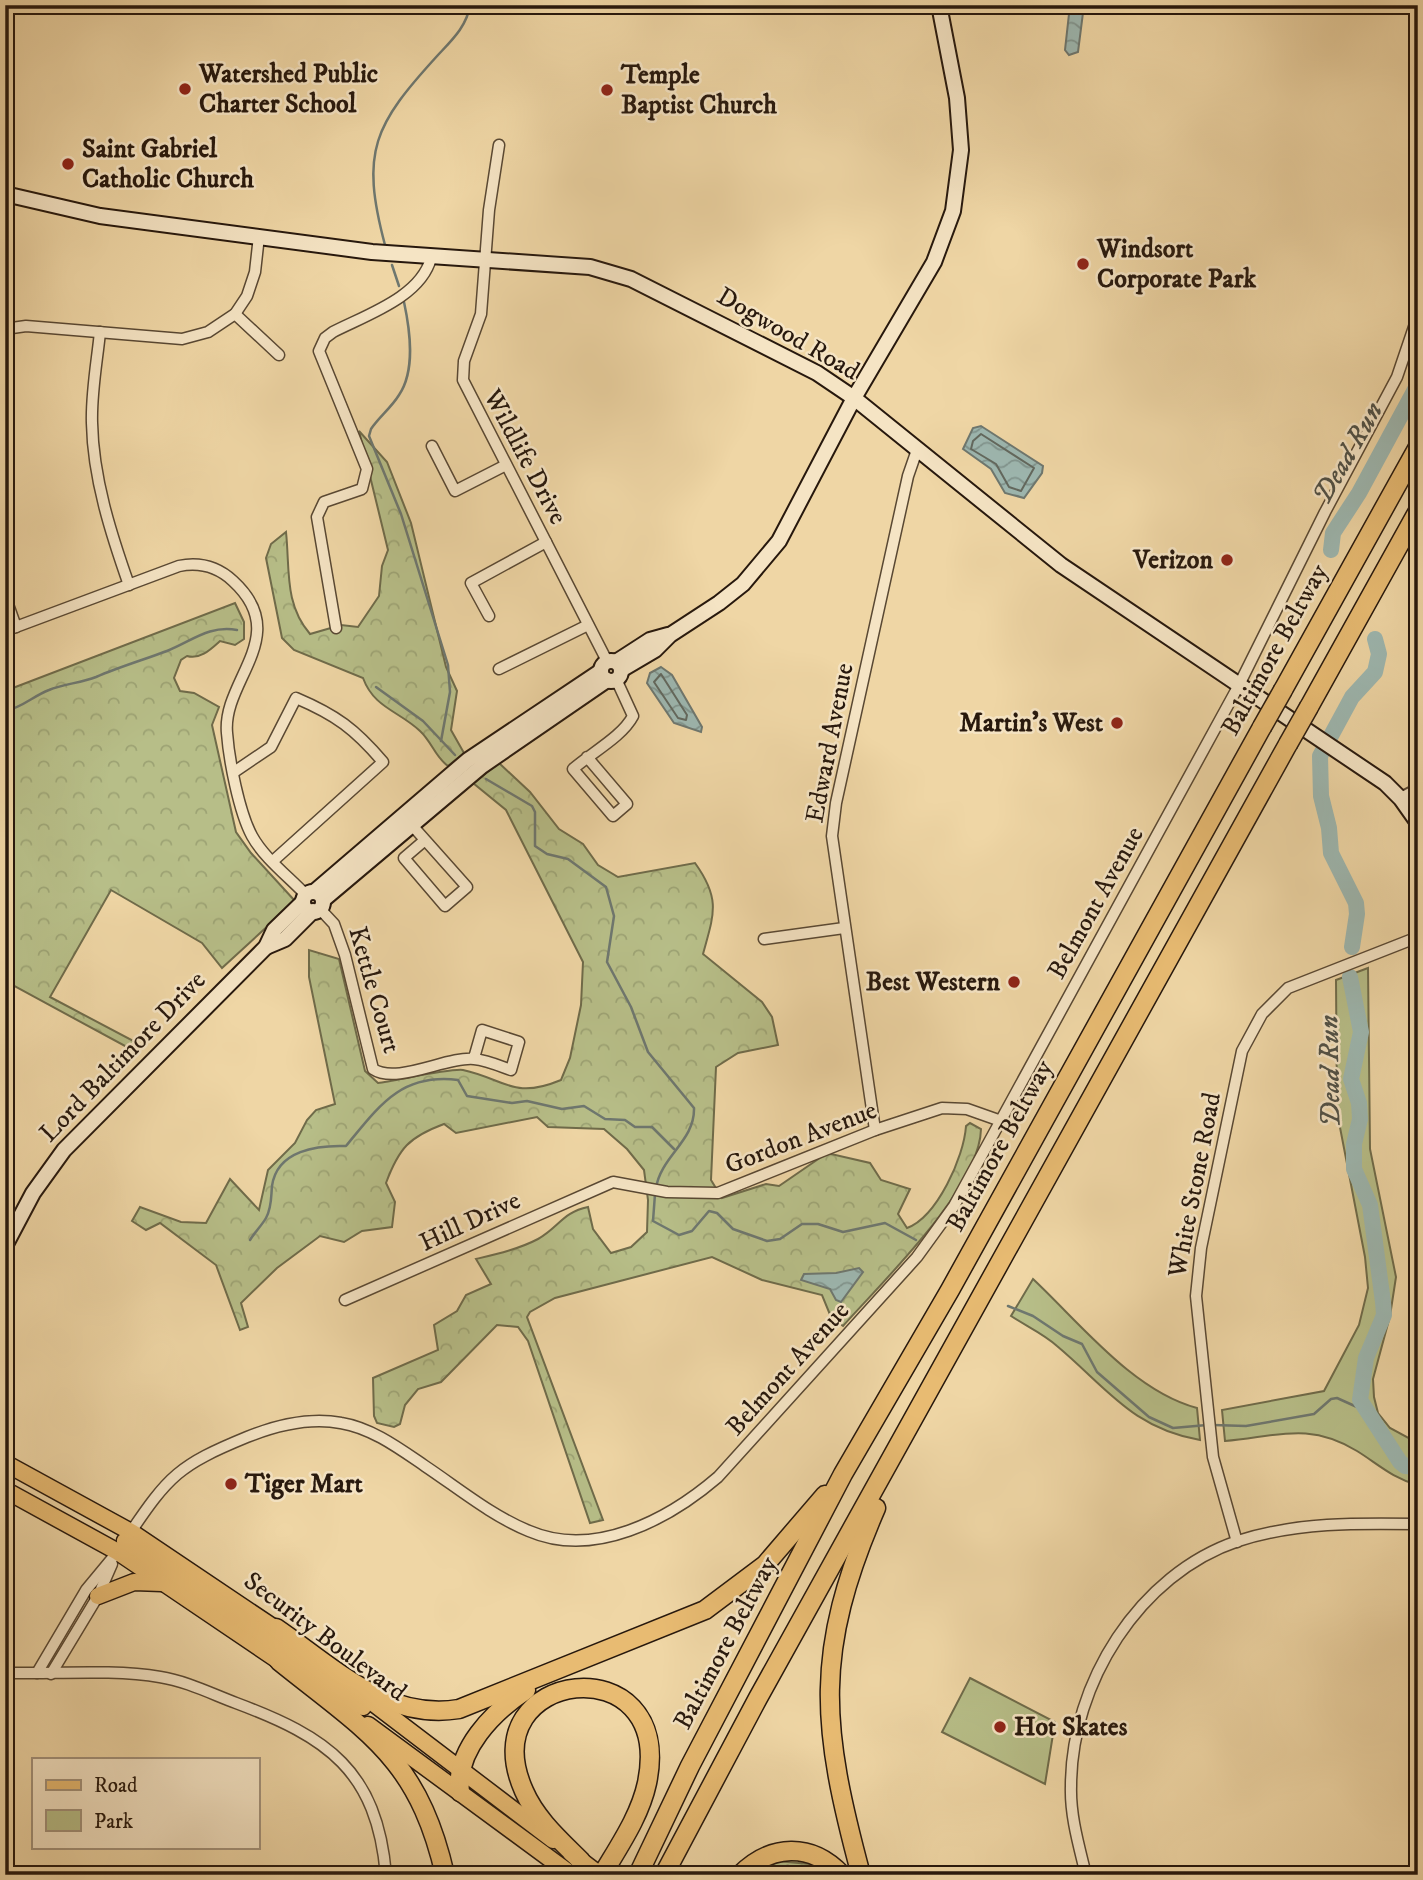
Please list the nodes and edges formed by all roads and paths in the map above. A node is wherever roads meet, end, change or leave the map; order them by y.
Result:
1 (939, 5) edge
2 (499, 145) dead end
3 (5, 194) edge
4 (259, 236) junction
5 (431, 258) junction
6 (485, 261) junction
7 (234, 314) junction
8 (1418, 315) edge
9 (5, 329) edge
10 (100, 332) junction
11 (279, 355) dead end
12 (854, 398) junction
13 (432, 446) dead end
14 (1418, 447) edge
15 (917, 450) junction
16 (506, 465) junction
17 (1418, 511) edge
18 (546, 542) junction
19 (129, 585) junction
20 (5, 596) edge
21 (489, 616) dead end
22 (588, 625) junction
23 (16, 627) junction
24 (336, 628) dead end
25 (5, 631) edge
26 (499, 669) dead end
27 (611, 671) junction
28 (1239, 685) junction
29 (587, 757) junction
30 (234, 772) junction
31 (1418, 790) edge
32 (1401, 799) junction
33 (410, 823) junction
34 (1418, 823) edge
35 (425, 840) junction
36 (273, 861) junction
37 (313, 901) junction
38 (844, 928) junction
39 (1418, 937) edge
40 (764, 939) dead end
41 (474, 1058) junction
42 (1001, 1121) junction
43 (875, 1130) junction
44 (613, 1182) joint
45 (5, 1246) edge
46 (345, 1300) dead end
47 (915, 1417) junction
48 (5, 1463) edge
49 (844, 1474) junction
50 (5, 1490) edge
51 (1418, 1524) edge
52 (125, 1542) junction
53 (1237, 1542) junction
54 (166, 1583) junction
55 (98, 1596) junction
56 (276, 1628) junction
57 (279, 1661) junction
58 (5, 1673) edge
59 (37, 1673) junction
60 (552, 1673) junction
61 (51, 1674) junction
62 (460, 1770) junction
63 (460, 1792) junction
64 (577, 1868) edge
65 (386, 1875) edge
66 (445, 1875) edge
67 (601, 1875) edge
68 (639, 1875) edge
69 (664, 1875) edge
70 (740, 1875) edge
71 (842, 1875) edge
72 (861, 1875) edge
73 (1086, 1875) edge

1 - 12 main road, Lord Baltimore Drive
2 - 6 street, Wildlife Drive
3 - 4 main road, Dogwood Road
4 - 5 main road, Dogwood Road
4 - 7 street
5 - 6 main road, Dogwood Road
5 - 24 street
6 - 12 main road, Dogwood Road
6 - 16 street, Wildlife Drive
7 - 10 street
7 - 11 street
8 - 28 street, Belmont Avenue
9 - 10 street
10 - 19 street
12 - 15 main road, Dogwood Road
12 - 27 main road, Lord Baltimore Drive
13 - 16 street
14 - 49 highway, Baltimore Beltway, bridge
15 - 28 main road, Dogwood Road
15 - 38 street, Edward Avenue
16 - 18 street, Wildlife Drive
17 - 47 highway, Baltimore Beltway, bridge
18 - 21 street
18 - 22 street, Wildlife Drive
19 - 23 street
19 - 30 street
20 - 23 street
22 - 26 street
22 - 27 street, Wildlife Drive
23 - 25 street
27 - 29 street, Wildlife Drive
27 - 33 main road, Lord Baltimore Drive
27 - 37 main road, Lord Baltimore Drive
28 - 32 main road, Dogwood Road
28 - 42 street, Belmont Avenue
29 - 29 street
30 - 36 street
30 - 36 street
31 - 32 street
32 - 34 main road, Dogwood Road
33 - 35 street
33 - 37 main road, Lord Baltimore Drive
35 - 35 street
36 - 37 street
37 - 41 street, Kettle Court
37 - 45 main road, Lord Baltimore Drive
38 - 40 street
38 - 43 street, Edward Avenue
39 - 53 street, White Stone Road
41 - 41 street, Kettle Court
42 - 43 street, Gordon Avenue
42 - 52 street, Belmont Avenue
43 - 44 street, Gordon Avenue
44 - 46 street, Hill Drive
47 - 69 highway, Baltimore Beltway
47 - 72 highway
48 - 52 main road, Security Boulevard
49 - 60 highway
49 - 68 highway, Baltimore Beltway
50 - 52 main road, Security Boulevard
51 - 53 street
52 - 54 main road, Security Boulevard
52 - 55 street, Belmont Avenue
52 - 56 main road, Security Boulevard
52 - 59 street, Belmont Avenue
52 - 62 main road
53 - 73 street
54 - 55 main road
54 - 57 main road, Security Boulevard
55 - 61 street, Belmont Avenue
56 - 60 highway
56 - 62 main road, Security Boulevard
57 - 63 main road, Security Boulevard
57 - 66 highway
58 - 59 street
59 - 61 street
60 - 62 highway
61 - 65 street
62 - 63 highway
62 - 64 main road, Security Boulevard
63 - 64 main road, Security Boulevard
64 - 67 main road, Security Boulevard
64 - 67 highway
70 - 71 highway

